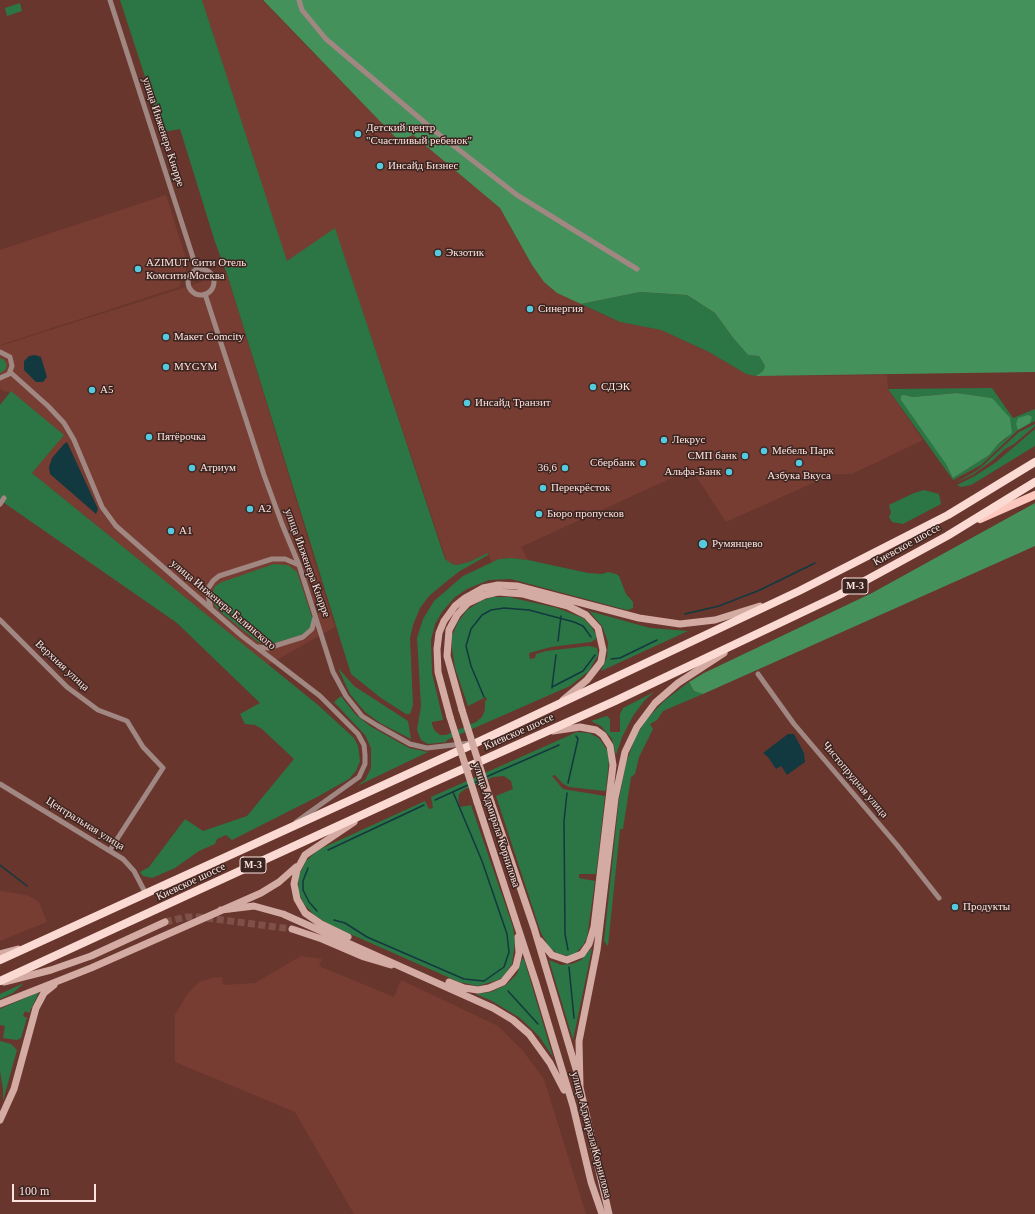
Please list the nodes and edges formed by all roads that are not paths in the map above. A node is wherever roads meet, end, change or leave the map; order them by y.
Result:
1 (110, 0) edge
2 (299, 0) edge
3 (637, 269) dead end
4 (197, 270) junction
5 (205, 294) junction
6 (0, 352) edge
7 (10, 372) junction
8 (0, 378) edge
9 (1035, 462) edge
10 (1035, 482) edge
11 (1035, 495) edge
12 (4, 498) dead end
13 (0, 504) edge
14 (968, 524) junction
15 (300, 565) junction
16 (799, 591) junction
17 (211, 610) junction
18 (316, 614) junction
19 (0, 620) edge
20 (739, 642) junction
21 (256, 646) junction
22 (758, 674) dead end
23 (555, 705) junction
24 (539, 736) junction
25 (478, 742) junction
26 (0, 784) edge
27 (368, 813) junction
28 (286, 829) junction
29 (110, 850) junction
30 (300, 863) junction
31 (146, 894) junction
32 (939, 898) dead end
33 (221, 910) junction
34 (165, 922) tunnel mouth
35 (534, 928) junction
36 (292, 929) tunnel mouth
37 (518, 929) junction
38 (32, 945) junction
39 (0, 954) edge
40 (0, 960) edge
41 (409, 969) junction
42 (66, 979) junction
43 (0, 982) edge
44 (0, 1004) edge
45 (580, 1086) junction
46 (573, 1106) junction
47 (0, 1120) edge
48 (602, 1214) edge
49 (609, 1214) edge

1 - 4 street, улица Инженера Кнорре
2 - 3 street
4 - 5 street
4 - 5 street
5 - 15 street, улица Инженера Кнорре
6 - 7 street
7 - 8 street
7 - 17 street, улица Инженера Балинского
9 - 16 highway, Киевское шоссе / М-3
10 - 14 highway, Киевское шоссе / М-3
11 - 14 main road
12 - 13 street
14 - 20 highway, Киевское шоссе / М-3
15 - 17 street
15 - 18 street, улица Инженера Кнорре
16 - 23 highway, Киевское шоссе / М-3
16 - 37 main road, улица Адмирала Корнилова, bridge
17 - 21 street, улица Инженера Балинского
18 - 21 street
18 - 25 street, улица Инженера Кнорре
19 - 29 street, Верхняя улица
20 - 24 highway, Киевское шоссе / М-3
20 - 45 main road
21 - 28 street, улица Инженера Балинского
22 - 32 street, Чистопрудная улица
23 - 25 highway, Киевское шоссе / М-3
23 - 35 main road, улица Адмирала Корнилова, bridge
24 - 27 highway, Киевское шоссе / М-3
24 - 35 main road
25 - 28 highway, Киевское шоссе / М-3
26 - 29 street, Центральная улица
27 - 30 main road
27 - 43 highway, Киевское шоссе / М-3
28 - 31 highway, Киевское шоссе / М-3
29 - 31 street, Центральная улица
30 - 33 main road
30 - 37 main road
31 - 38 highway, Киевское шоссе / М-3
33 - 41 main road
33 - 42 main road
34 - 43 main road
35 - 45 main road, улица Адмирала Корнилова
36 - 41 main road
37 - 46 main road, улица Адмирала Корнилова
38 - 39 main road
38 - 40 highway, Киевское шоссе / М-3
41 - 46 main road
42 - 44 main road
42 - 47 main road
45 - 49 main road, улица Адмирала Корнилова
46 - 48 main road, улица Адмирала Корнилова

